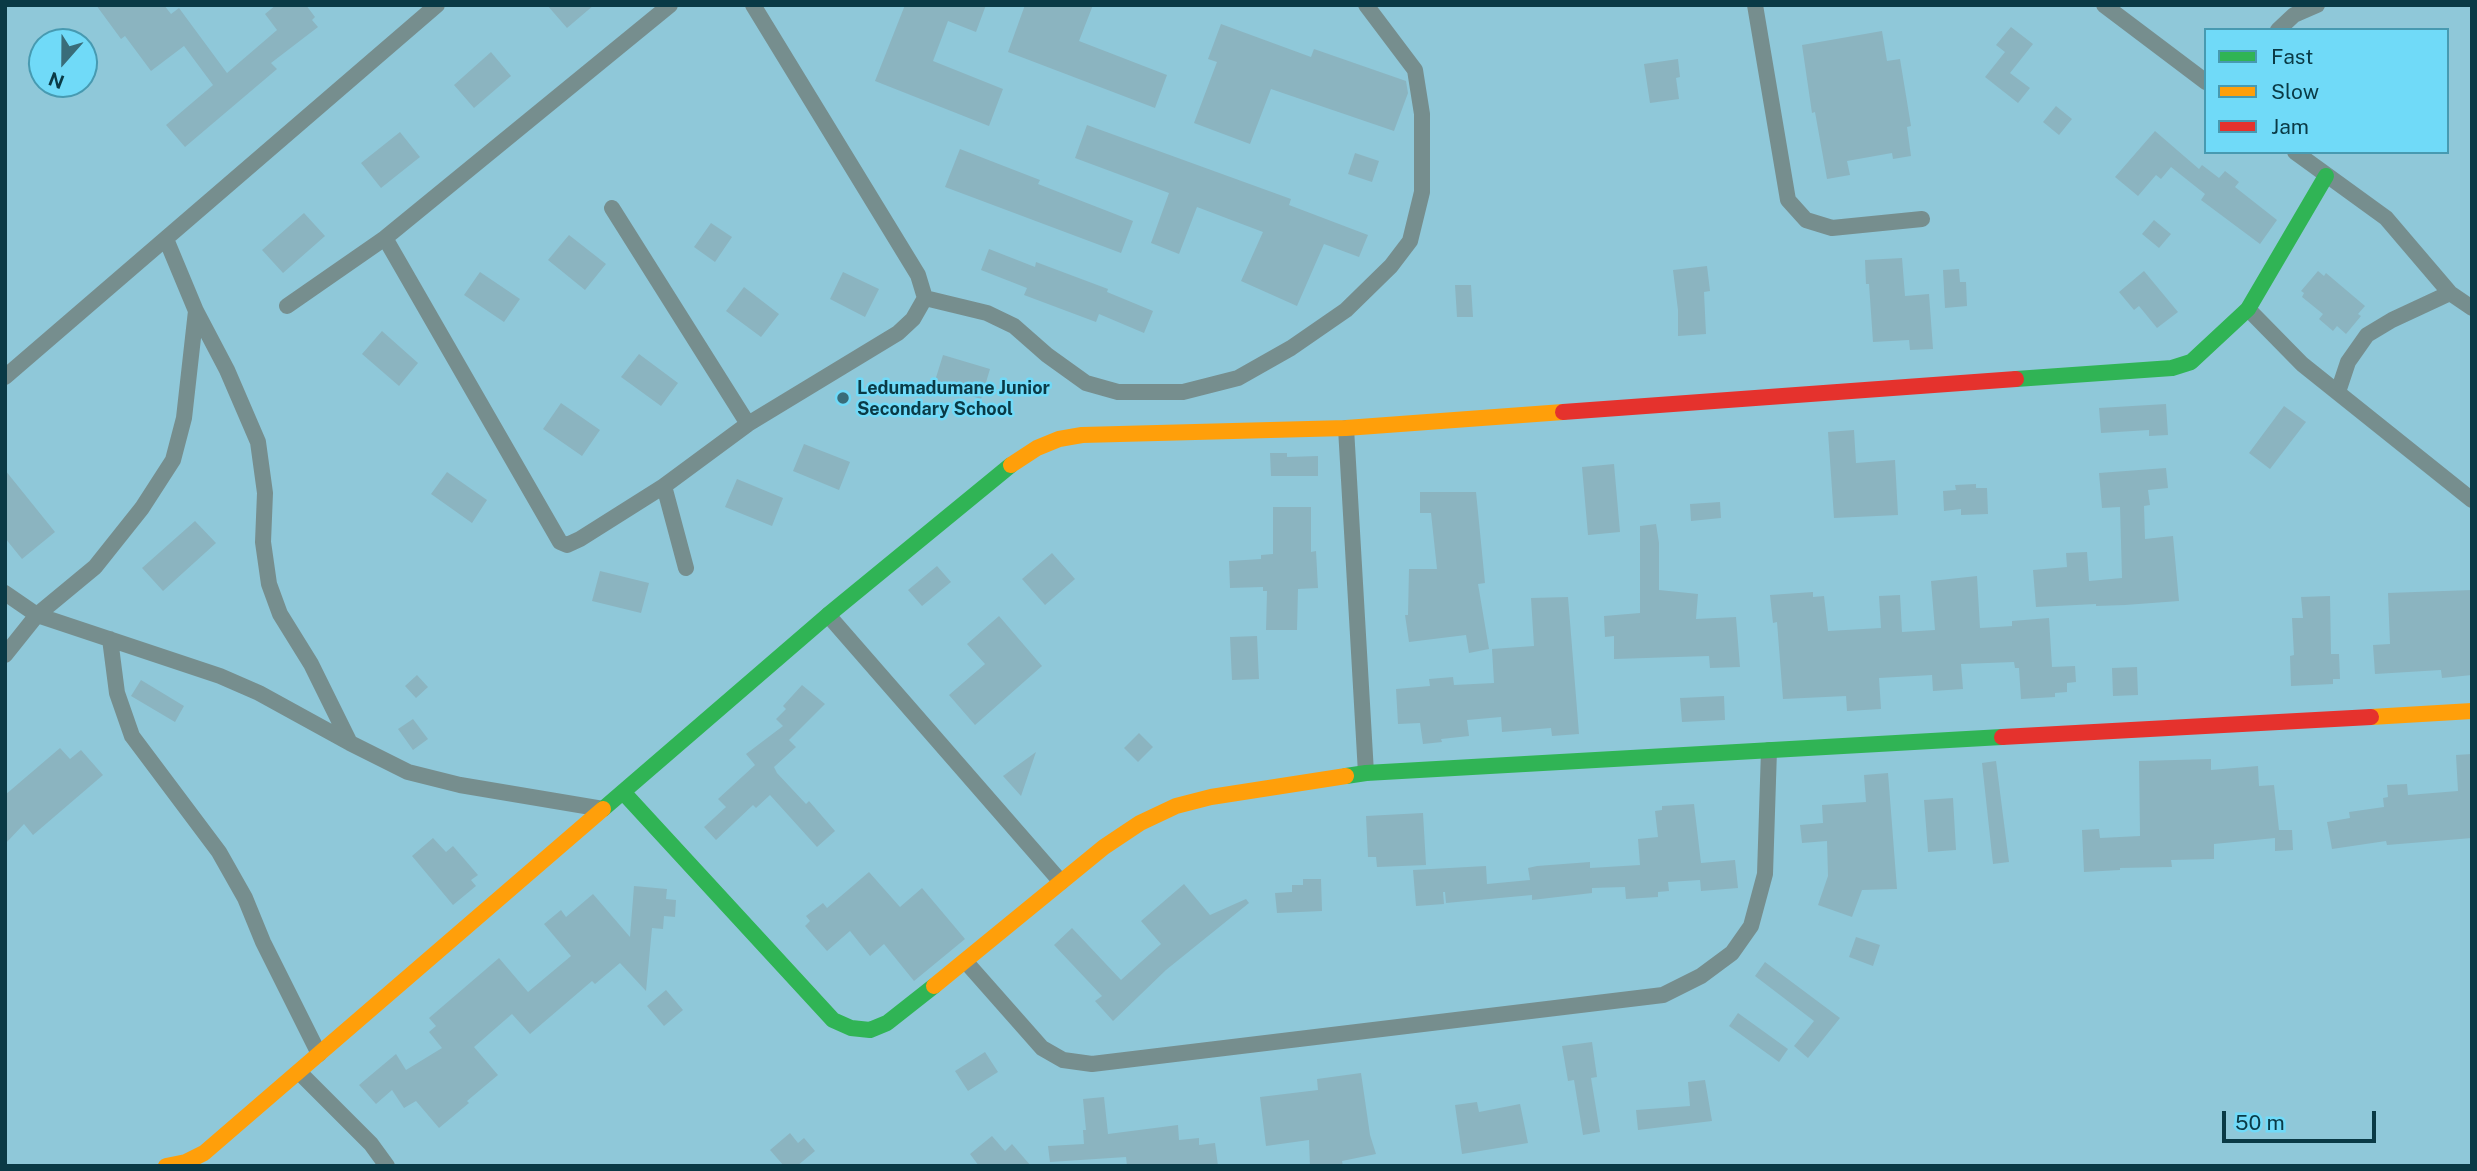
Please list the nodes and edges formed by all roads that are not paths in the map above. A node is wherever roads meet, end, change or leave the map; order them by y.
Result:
1 (437, 5) edge
2 (670, 5) edge
3 (753, 5) edge
4 (1366, 5) edge
5 (1755, 5) edge
6 (2104, 5) edge
7 (2317, 5) edge
8 (2280, 28) edge
9 (2204, 80) edge
10 (2298, 154) edge
11 (2326, 176) junction
12 (612, 208) dead end
13 (1922, 219) dead end
14 (385, 238) junction
15 (166, 239) junction
16 (2450, 293) junction
17 (925, 298) junction
18 (286, 306) dead end
19 (2472, 308) edge
20 (2248, 309) junction
21 (196, 312) junction
22 (5, 377) edge
23 (2338, 392) junction
24 (748, 425) junction
25 (1346, 428) junction
26 (664, 486) junction
27 (2472, 500) edge
28 (686, 568) dead end
29 (5, 593) edge
30 (37, 615) junction
31 (828, 615) junction
32 (110, 639) junction
33 (5, 655) edge
34 (2472, 711) edge
35 (350, 743) junction
36 (1769, 750) junction
37 (1366, 774) junction
38 (623, 792) junction
39 (603, 809) junction
40 (1062, 882) junction
41 (966, 962) junction
42 (319, 1054) junction
43 (299, 1072) junction
44 (166, 1166) edge
45 (387, 1166) edge

1 - 15 street
2 - 14 street
3 - 17 street
4 - 17 street
5 - 13 street
6 - 9 street
7 - 8 street
10 - 11 street
11 - 16 street
11 - 20 street
12 - 24 street
14 - 18 street
14 - 26 street
15 - 21 street
15 - 22 street
16 - 19 street
16 - 23 street
17 - 24 street
20 - 23 street
20 - 25 street
21 - 30 street
21 - 35 street
23 - 27 street
24 - 26 street
25 - 31 street
25 - 37 street
26 - 28 street
29 - 30 street
30 - 32 street
30 - 33 street
31 - 38 street
31 - 40 street
32 - 35 street
32 - 42 street
34 - 36 street
35 - 39 street
36 - 37 street
36 - 41 street
37 - 40 street
38 - 39 street
38 - 41 street
39 - 42 street
40 - 41 street
42 - 43 street
43 - 44 street
43 - 45 street

